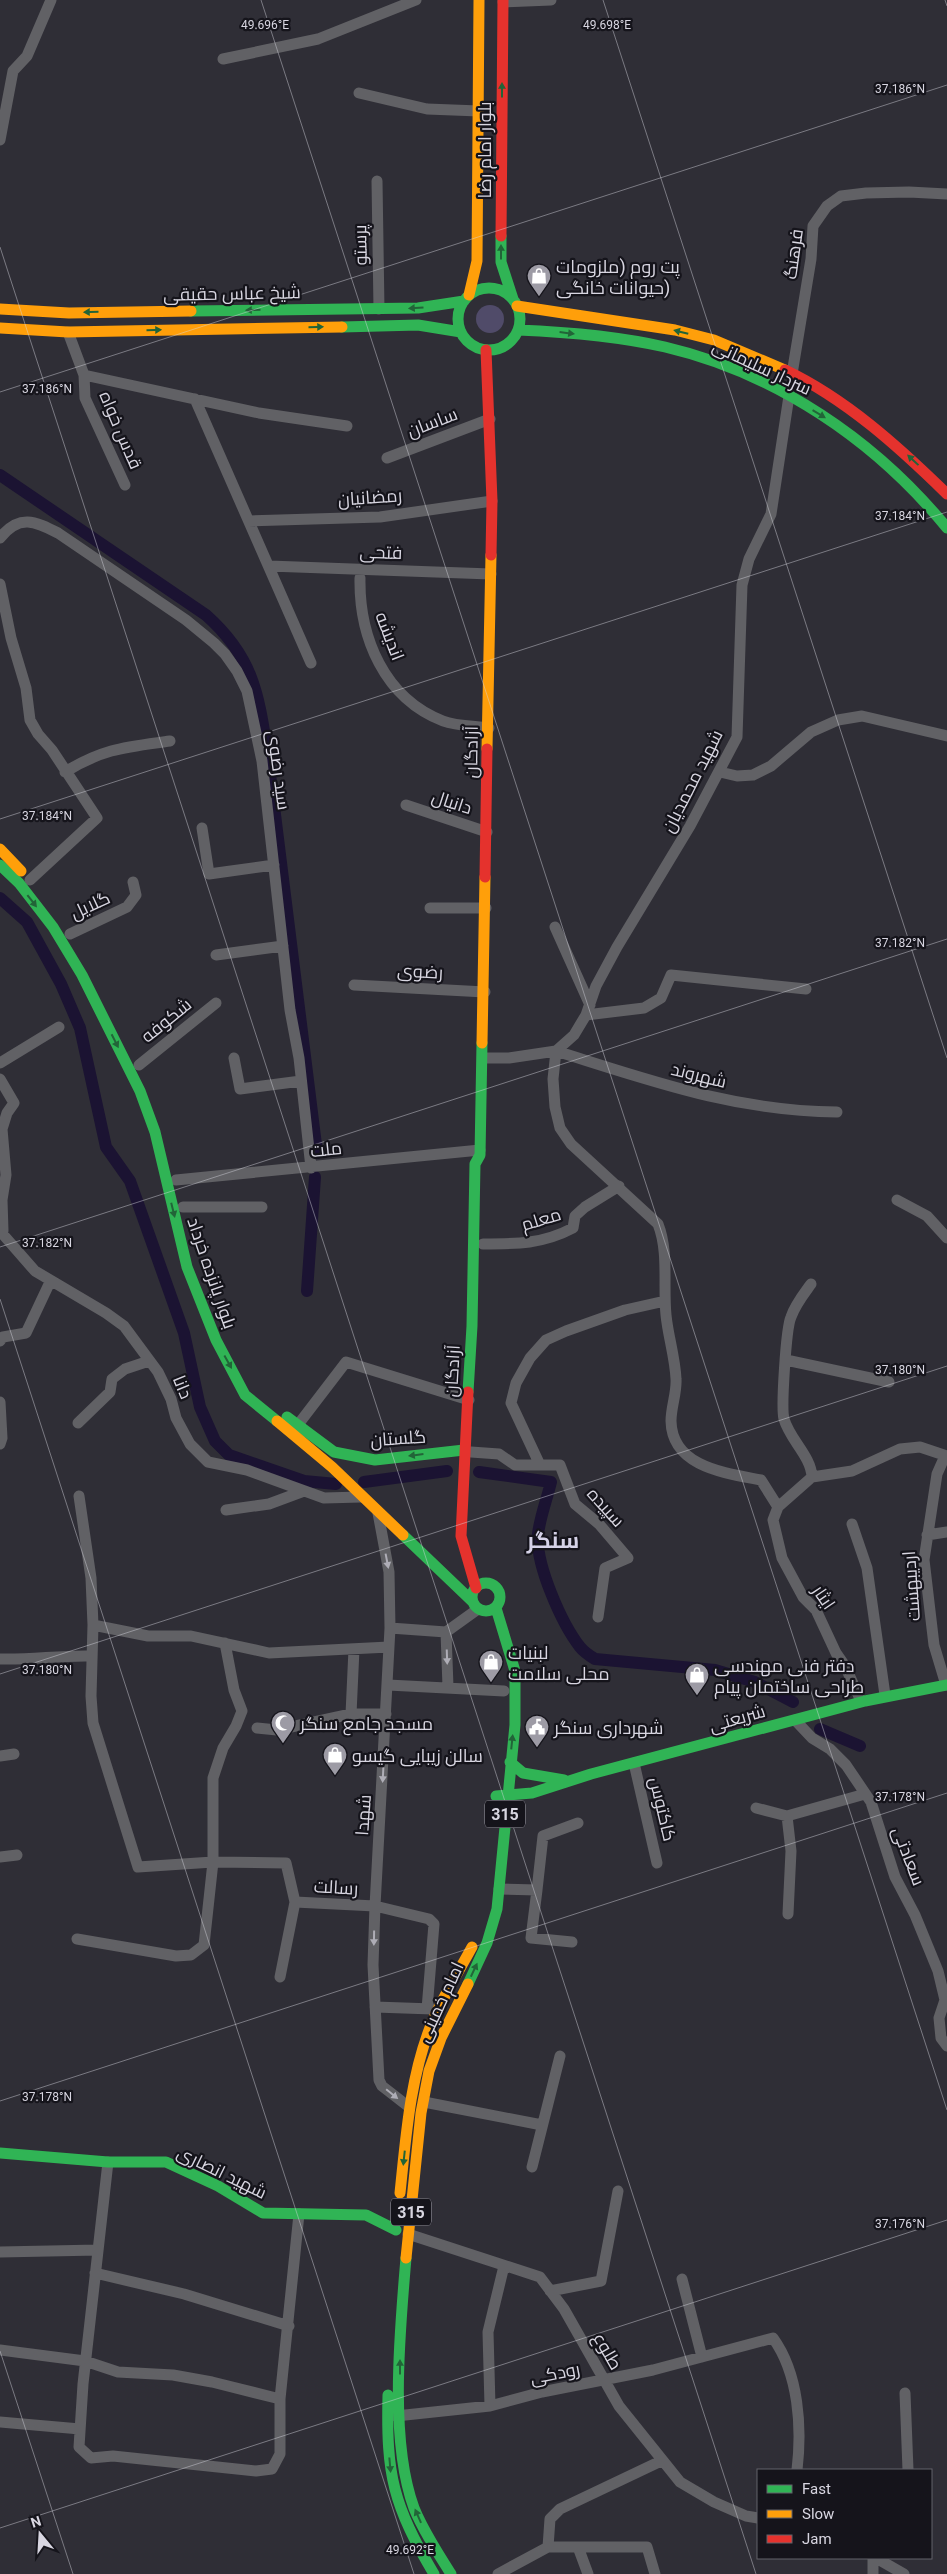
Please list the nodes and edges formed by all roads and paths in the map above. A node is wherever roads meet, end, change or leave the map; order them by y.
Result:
1 (51, 0) edge
2 (416, 0) edge
3 (479, 0) edge
4 (551, 0) edge
5 (503, 1) edge
6 (223, 59) dead end
7 (359, 93) dead end
8 (479, 111) junction
9 (0, 140) edge
10 (377, 181) dead end
11 (947, 194) edge
12 (467, 298) junction
13 (515, 303) junction
14 (0, 309) edge
15 (379, 309) junction
16 (0, 328) edge
17 (518, 330) junction
18 (68, 332) junction
19 (461, 332) junction
20 (486, 350) junction
21 (84, 374) junction
22 (792, 374) junction
23 (789, 396) junction
24 (196, 399) junction
25 (490, 419) junction
26 (347, 426) dead end
27 (387, 458) dead end
28 (125, 485) dead end
29 (947, 494) edge
30 (492, 501) junction
31 (249, 520) junction
32 (947, 528) edge
33 (0, 538) edge
34 (269, 566) junction
35 (491, 574) junction
36 (360, 578) dead end
37 (0, 584) edge
38 (311, 663) dead end
39 (489, 728) junction
40 (947, 736) edge
41 (170, 741) dead end
42 (65, 772) junction
43 (720, 772) junction
44 (406, 805) dead end
45 (202, 828) dead end
46 (487, 832) junction
47 (0, 849) edge
48 (274, 864) junction
49 (0, 865) edge
50 (30, 880) junction
51 (133, 882) dead end
52 (430, 908) dead end
53 (486, 908) junction
54 (555, 927) dead end
55 (70, 934) junction
56 (283, 946) junction
57 (216, 955) dead end
58 (354, 985) dead end
59 (806, 989) dead end
60 (484, 992) junction
61 (216, 1003) dead end
62 (588, 1010) junction
63 (59, 1027) dead end
64 (556, 1051) junction
65 (234, 1058) dead end
66 (484, 1058) junction
67 (0, 1063) edge
68 (139, 1065) junction
69 (0, 1080) edge
70 (301, 1081) junction
71 (837, 1112) dead end
72 (480, 1153) junction
73 (312, 1168) junction
74 (171, 1182) junction
75 (619, 1186) junction
76 (897, 1200) dead end
77 (262, 1206) dead end
78 (183, 1207) junction
79 (1, 1231) edge
80 (947, 1238) edge
81 (483, 1244) junction
82 (50, 1282) junction
83 (811, 1284) dead end
84 (665, 1301) junction
85 (0, 1341) edge
86 (786, 1360) junction
87 (149, 1361) junction
88 (889, 1382) dead end
89 (469, 1400) junction
90 (0, 1402) edge
91 (78, 1423) dead end
92 (297, 1426) junction
93 (0, 1444) edge
94 (468, 1451) junction
95 (334, 1452) joint
96 (946, 1456) edge
97 (540, 1465) junction
98 (812, 1477) junction
99 (304, 1491) junction
100 (79, 1496) dead end
101 (361, 1497) junction
102 (778, 1507) junction
103 (226, 1510) dead end
104 (378, 1513) junction
105 (852, 1524) dead end
106 (947, 1532) edge
107 (926, 1535) junction
108 (480, 1585) junction
109 (483, 1607) junction
110 (598, 1617) dead end
111 (93, 1625) junction
112 (390, 1628) junction
113 (446, 1632) junction
114 (225, 1642) junction
115 (389, 1647) junction
116 (354, 1649) junction
117 (92, 1656) junction
118 (0, 1659) edge
119 (388, 1684) junction
120 (947, 1685) edge
121 (448, 1687) junction
122 (504, 1691) junction
123 (885, 1695) junction
124 (861, 1702) junction
125 (503, 1708) dead end
126 (351, 1714) junction
127 (386, 1714) junction
128 (794, 1720) junction
129 (257, 1728) dead end
130 (14, 1754) dead end
131 (0, 1756) edge
132 (503, 1759) junction
133 (634, 1763) junction
134 (566, 1780) junction
135 (500, 1794) junction
136 (865, 1794) junction
137 (756, 1808) dead end
138 (494, 1809) dead end
139 (788, 1816) junction
140 (578, 1824) dead end
141 (17, 1855) dead end
142 (0, 1857) edge
143 (213, 1862) junction
144 (657, 1863) dead end
145 (499, 1889) junction
146 (538, 1890) junction
147 (295, 1902) junction
148 (375, 1906) junction
149 (788, 1914) dead end
150 (482, 1918) dead end
151 (77, 1939) dead end
152 (572, 1942) dead end
153 (280, 1977) dead end
154 (946, 2001) edge
155 (375, 2007) junction
156 (432, 2009) junction
157 (451, 2013) junction
158 (947, 2046) edge
159 (560, 2056) dead end
160 (424, 2102) junction
161 (409, 2108) junction
162 (542, 2125) junction
163 (0, 2153) edge
164 (108, 2162) junction
165 (532, 2167) dead end
166 (618, 2191) dead end
167 (399, 2201) dead end
168 (299, 2214) junction
169 (408, 2234) junction
170 (98, 2250) junction
171 (0, 2252) edge
172 (504, 2266) junction
173 (95, 2273) junction
174 (682, 2279) dead end
175 (550, 2291) junction
176 (289, 2326) junction
177 (0, 2350) edge
178 (702, 2357) junction
179 (85, 2361) junction
180 (604, 2381) junction
181 (905, 2393) dead end
182 (280, 2400) junction
183 (490, 2406) junction
184 (387, 2416) junction
185 (400, 2416) junction
186 (0, 2422) edge
187 (80, 2429) junction
188 (661, 2461) junction
189 (797, 2469) edge
190 (908, 2469) edge
191 (757, 2518) edge
192 (548, 2547) junction
193 (578, 2547) junction
194 (874, 2559) edge
195 (878, 2559) edge
196 (891, 2562) edge
197 (434, 2574) edge
198 (451, 2574) edge
199 (498, 2574) edge
200 (588, 2574) edge
201 (655, 2574) edge
202 (873, 2574) edge
203 (904, 2574) edge

1 - 9 street
2 - 6 street
3 - 8 main road, بلوار امام رضا
4 - 5 street
13 -> 5 main road, بلوار امام رضا
7 - 8 street
8 - 12 main road, بلوار امام رضا
10 - 15 street, پرستو
11 - 22 street, فرهنگ
12 - 13 main road
12 -> 15 main road, شیخ عباس حقیقی
12 - 19 main road
13 - 17 main road
22 -> 13 main road, سردار سلیمانی
15 -> 14 main road, شیخ عباس حقیقی
16 - 18 main road, شیخ عباس حقیقی
17 - 20 main road
17 -> 23 main road, سردار سلیمانی
18 -> 19 main road, شیخ عباس حقیقی
18 - 21 street, قدس خواه
19 - 20 main road
20 - 25 main road, آزادگان
21 - 24 street
21 - 28 street, قدس خواه
29 -> 22 main road, سردار سلیمانی
23 -> 32 main road, سردار سلیمانی
23 - 43 street, شهید محمدیان
24 - 26 street
24 - 31 street
25 - 27 street, ساسان
25 - 30 main road, آزادگان
30 - 31 street, رمضانیان
30 - 35 main road, آزادگان
31 - 34 street
33 - 48 street, سید رضوی
34 - 35 street, فتحی
34 - 38 street
35 - 39 main road, آزادگان
36 - 39 street, اندیشه
37 - 42 street
39 - 46 main road, آزادگان
40 - 43 street
41 - 42 street
42 - 50 street
43 - 62 street, شهید محمدیان
44 - 46 street, دانیال
45 - 48 street
46 - 53 main road, آزادگان
47 - 50 main road, بلوار پانزده خرداد
48 - 56 street, سید رضوی
49 -> 74 main road, بلوار پانزده خرداد
50 - 55 main road, بلوار پانزده خرداد
51 - 55 street, گلایل
52 - 53 street
53 - 60 main road, آزادگان
54 - 62 street
55 - 68 main road, بلوار پانزده خرداد
56 - 57 street
56 - 70 street, سید رضوی
58 - 60 street, رضوی
59 - 62 street
60 - 66 main road, آزادگان
61 - 68 street, شکوفه
62 - 64 street, شهید محمدیان
63 - 67 street
64 - 66 street
64 - 71 street, شهروند
64 - 75 street
65 - 70 street
66 - 72 main road, آزادگان
68 - 74 main road, بلوار پانزده خرداد
69 - 79 street
70 - 73 street, سید رضوی
72 - 73 street, ملت
72 - 81 main road, آزادگان
72 - 89 main road, آزادگان
73 - 74 street, ملت
74 - 78 main road, بلوار پانزده خرداد
74 -> 101 main road, بلوار پانزده خرداد
75 - 81 street, معلم
75 - 84 street
76 - 80 street
77 - 78 street
78 - 92 main road, بلوار پانزده خرداد
79 - 82 street, دانا
81 - 94 main road, آزادگان
82 - 85 street
82 - 87 street, دانا
83 - 86 street
84 - 97 street
84 - 102 street
86 - 88 street
86 - 98 street
87 - 91 street
87 - 99 street, دانا
89 - 92 street
89 - 94 main road, آزادگان
90 - 93 street
92 - 95 main road, بلوار پانزده خرداد
94 -> 95 main road, گلستان
94 - 97 street, سپیده
94 - 108 main road, آزادگان
96 - 98 street
96 - 107 street, اردیبهشت
97 - 110 street, سپیده
98 - 102 street
99 - 101 street, دانا
99 - 103 street
100 - 111 street
101 - 104 main road, بلوار پانزده خرداد
102 - 124 street, ایثار
104 - 109 main road, بلوار پانزده خرداد
104 -> 112 street, شهدا
105 - 123 street
106 - 107 street
107 - 120 street, اردیبهشت
108 - 109 main road
108 - 109 main road
109 - 113 street
109 - 122 main road
132 -> 109 main road, امام خمینی / 315
111 - 114 street
111 - 117 street
112 - 113 street
112 - 115 street, شهدا
113 -> 121 street
114 - 116 street
114 - 143 street
115 - 116 street
115 - 119 street, شهدا
116 - 126 street
117 - 118 street
117 - 143 street
119 - 121 street
119 - 127 street, شهدا
120 - 123 main road, شریعتی
121 - 122 street
122 - 125 main road
123 - 124 main road, شریعتی
124 - 128 main road, شریعتی
126 - 127 street
126 - 129 street
127 -> 148 street, شهدا
128 - 133 main road, شریعتی
128 - 136 street, سعادتی
130 - 131 street
132 - 134 main road, شریعتی
132 - 135 main road, امام خمینی / 315
133 - 134 main road, شریعتی
133 - 144 street, کاکتوس
134 - 135 main road, شریعتی
135 - 138 main road, امام خمینی / 315
135 - 145 main road, امام خمینی / 315
136 - 139 street
136 - 154 street, سعادتی
137 - 139 street
139 - 149 street
140 - 146 street
141 - 142 street
143 - 147 street
143 - 151 street
145 - 146 street
157 -> 145 main road, امام خمینی / 315
146 - 152 street
147 - 148 street, رسالت
147 - 153 street
148 -> 155 street, شهدا
148 - 156 street, رسالت
150 - 156 main road, امام خمینی
154 - 158 street, سعادتی
155 - 156 street
155 -> 161 street, شهدا
156 - 157 street
156 - 161 main road, امام خمینی
157 - 160 main road, امام خمینی / 315
159 - 162 street
160 - 162 street
160 - 169 main road, امام خمینی / 315
161 -> 167 main road, امام خمینی
162 - 165 street
163 - 164 main road, شهید انصاری
164 - 168 main road, شهید انصاری
164 - 170 street
166 - 175 street
168 - 176 street
168 - 184 main road, شهید انصاری
169 - 172 street, طلوع
185 -> 169 main road, امام خمینی / 315
170 - 171 street
170 - 173 street
172 - 175 street, طلوع
172 - 183 street
173 - 176 street
173 - 179 street
174 - 178 street
175 - 180 street, طلوع
176 - 182 street
177 - 179 street
178 - 180 street, رودکی
178 - 189 street, رودکی
179 - 182 street
179 - 187 street
180 - 183 street, رودکی
180 - 188 street, طلوع
181 - 190 street
182 - 187 street
183 - 185 street, رودکی
184 - 185 street, رودکی
184 -> 197 main road
198 -> 185 main road, 315
186 - 187 street
188 - 191 street, طلوع
188 - 192 street
192 - 193 street
192 - 199 street
193 - 200 street
193 - 201 street
194 - 202 street
195 - 196 street
196 - 203 street

